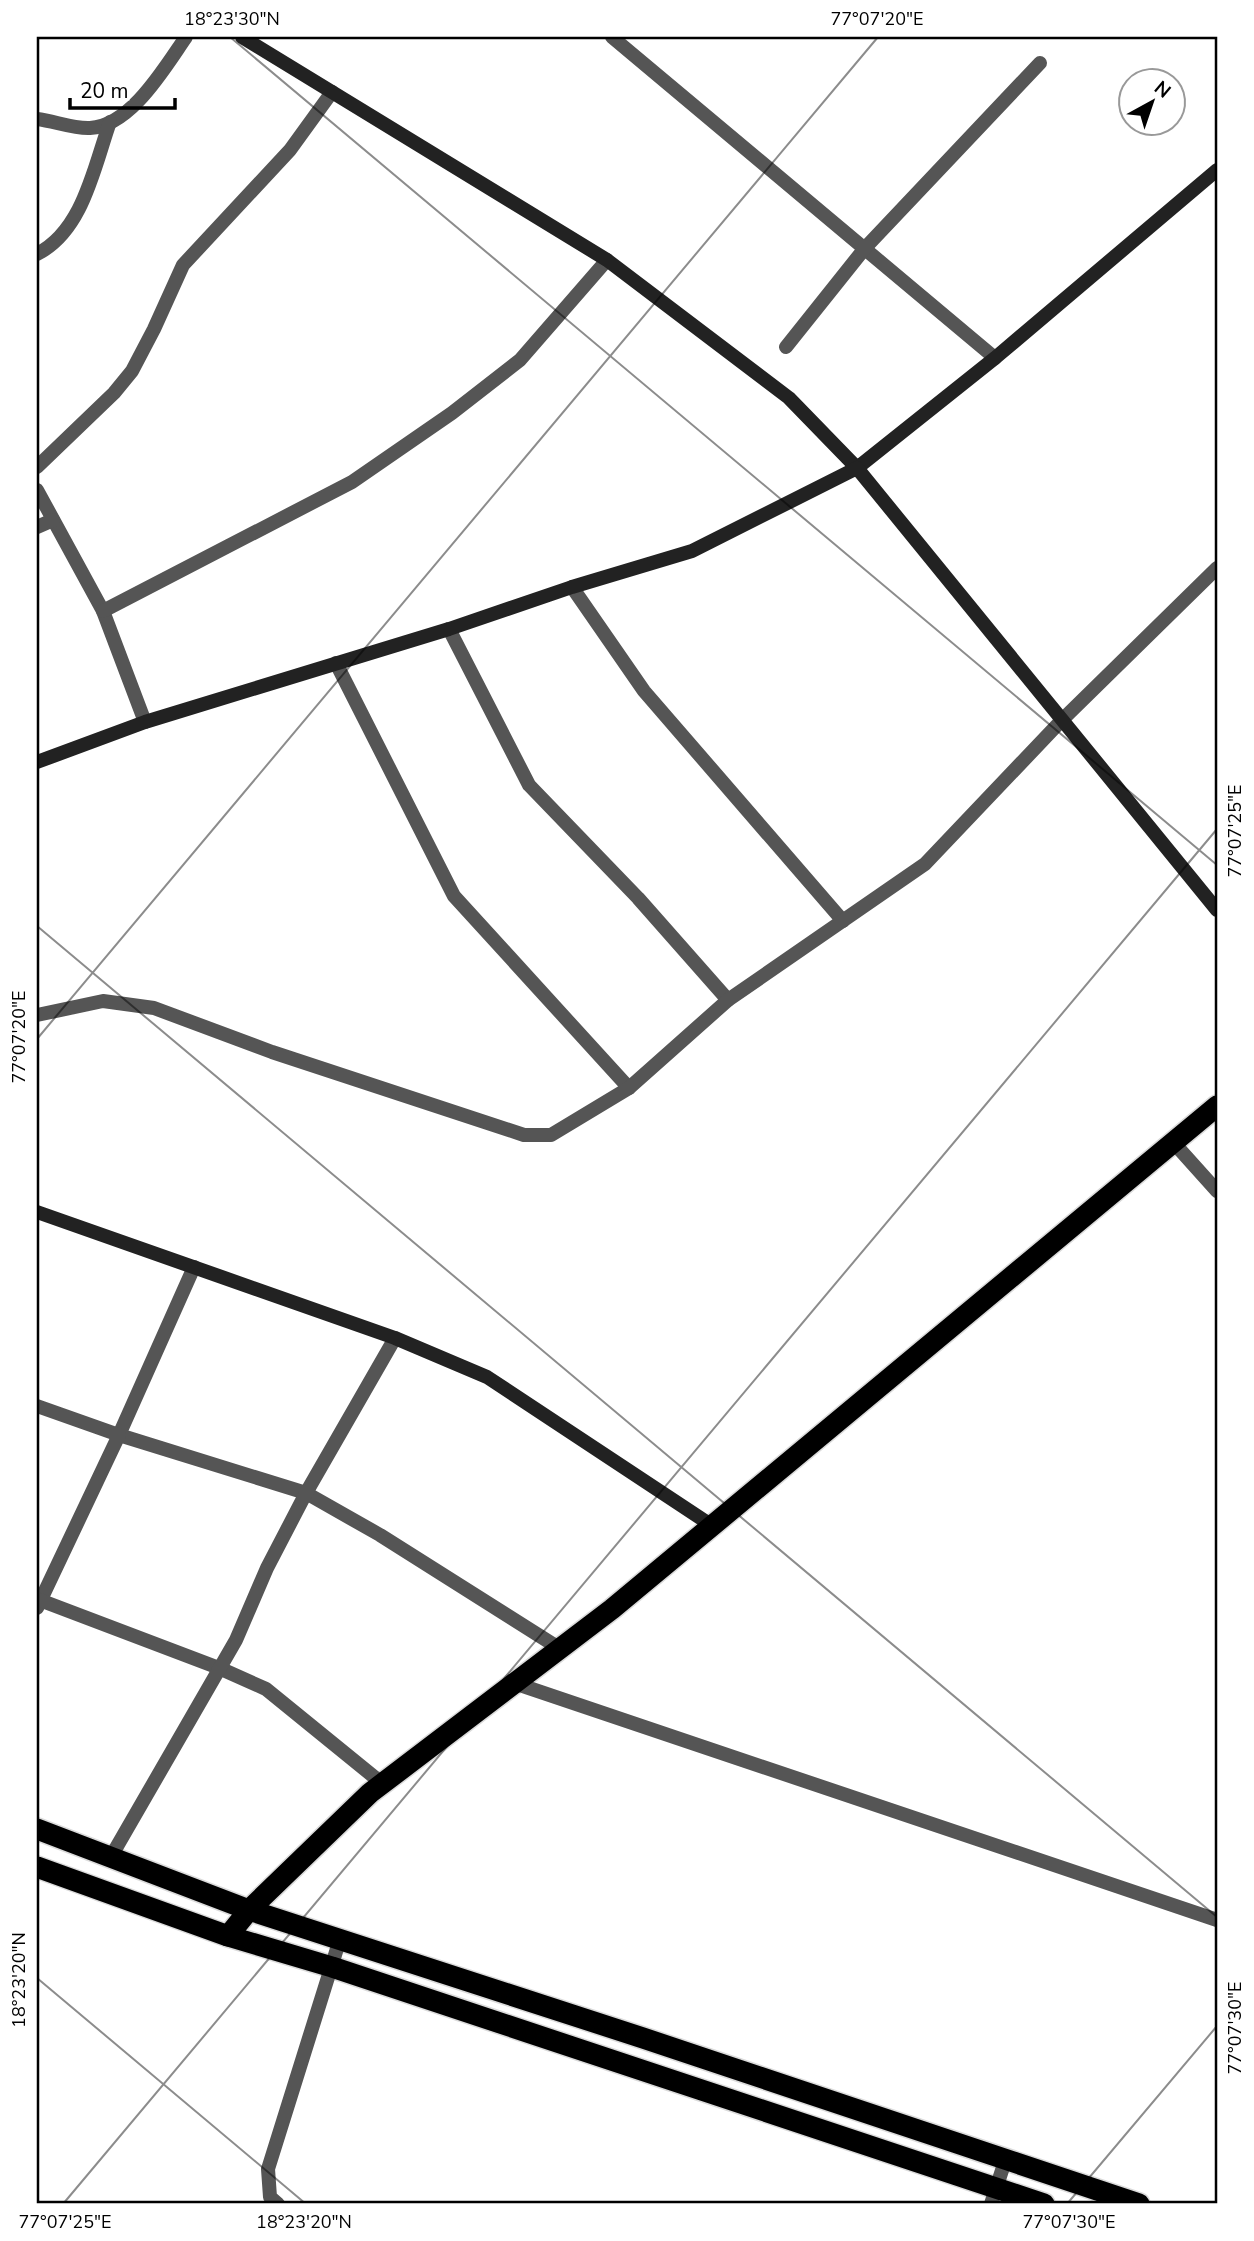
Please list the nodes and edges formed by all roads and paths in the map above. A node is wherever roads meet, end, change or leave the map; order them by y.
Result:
1 (186, 37) edge
2 (242, 37) edge
3 (612, 37) edge
4 (1040, 63) dead end
5 (332, 92) junction
6 (37, 120) edge
7 (110, 122) junction
8 (1217, 170) edge
9 (865, 248) junction
10 (37, 254) edge
11 (607, 260) junction
12 (786, 347) dead end
13 (995, 358) junction
14 (37, 467) edge
15 (857, 468) junction
16 (37, 490) edge
17 (53, 520) junction
18 (37, 527) edge
19 (1217, 568) edge
20 (572, 587) junction
21 (103, 611) junction
22 (449, 629) junction
23 (336, 663) junction
24 (1061, 721) junction
25 (145, 722) junction
26 (37, 762) edge
27 (1217, 910) edge
28 (843, 921) junction
29 (728, 1000) junction
30 (37, 1015) edge
31 (629, 1088) junction
32 (1217, 1106) edge
33 (1173, 1142) junction
34 (1217, 1191) edge
35 (37, 1212) edge
36 (194, 1267) junction
37 (395, 1338) junction
38 (37, 1406) edge
39 (119, 1436) junction
40 (306, 1493) junction
41 (711, 1525) junction
42 (38, 1603) edge
43 (562, 1650) junction
44 (219, 1668) junction
45 (517, 1684) junction
46 (384, 1784) junction
47 (37, 1829) edge
48 (112, 1855) junction
49 (37, 1867) edge
50 (249, 1910) junction
51 (1217, 1920) edge
52 (228, 1936) junction
53 (340, 1939) junction
54 (332, 1967) junction
55 (643, 2038) junction
56 (633, 2067) junction
57 (1006, 2158) junction
58 (993, 2196) edge
59 (278, 2204) edge
60 (1044, 2204) edge
61 (1139, 2204) edge

1 - 7 street
2 - 5 street
3 - 9 street
4 - 9 street
5 - 11 street
5 - 14 street
6 - 7 street
7 - 10 street
8 - 13 street
9 - 12 street
9 - 13 street
11 - 15 street
11 - 21 street
13 - 15 street
15 - 20 street
15 - 24 street
16 - 17 street
17 - 18 street
17 - 21 street
19 - 24 street
20 - 22 street
20 - 28 street
21 - 25 street
22 - 23 street
22 - 29 street
23 - 25 street
23 - 31 street
24 - 27 street
24 - 28 street
25 - 26 street
28 - 29 street
29 - 31 street
30 - 31 street
32 - 33 highway
33 - 34 street
33 - 41 highway
35 - 36 street
36 - 37 street
36 - 39 street
37 - 40 street
37 - 41 street
38 - 39 street
39 - 40 street
39 - 42 street
40 - 43 street
40 - 44 street
41 - 43 highway
42 - 44 street
43 - 45 highway
44 - 46 street
44 - 48 street
45 - 46 highway
45 - 51 street
46 - 50 highway
47 - 48 highway
48 - 50 highway
49 - 52 highway
50 - 52 highway
50 - 53 highway
52 - 54 highway
53 - 54 street
53 - 55 highway
54 - 56 highway
54 - 59 street
55 - 56 highway
55 - 57 highway
56 - 58 highway
57 - 58 street
57 - 61 highway
58 - 60 highway

